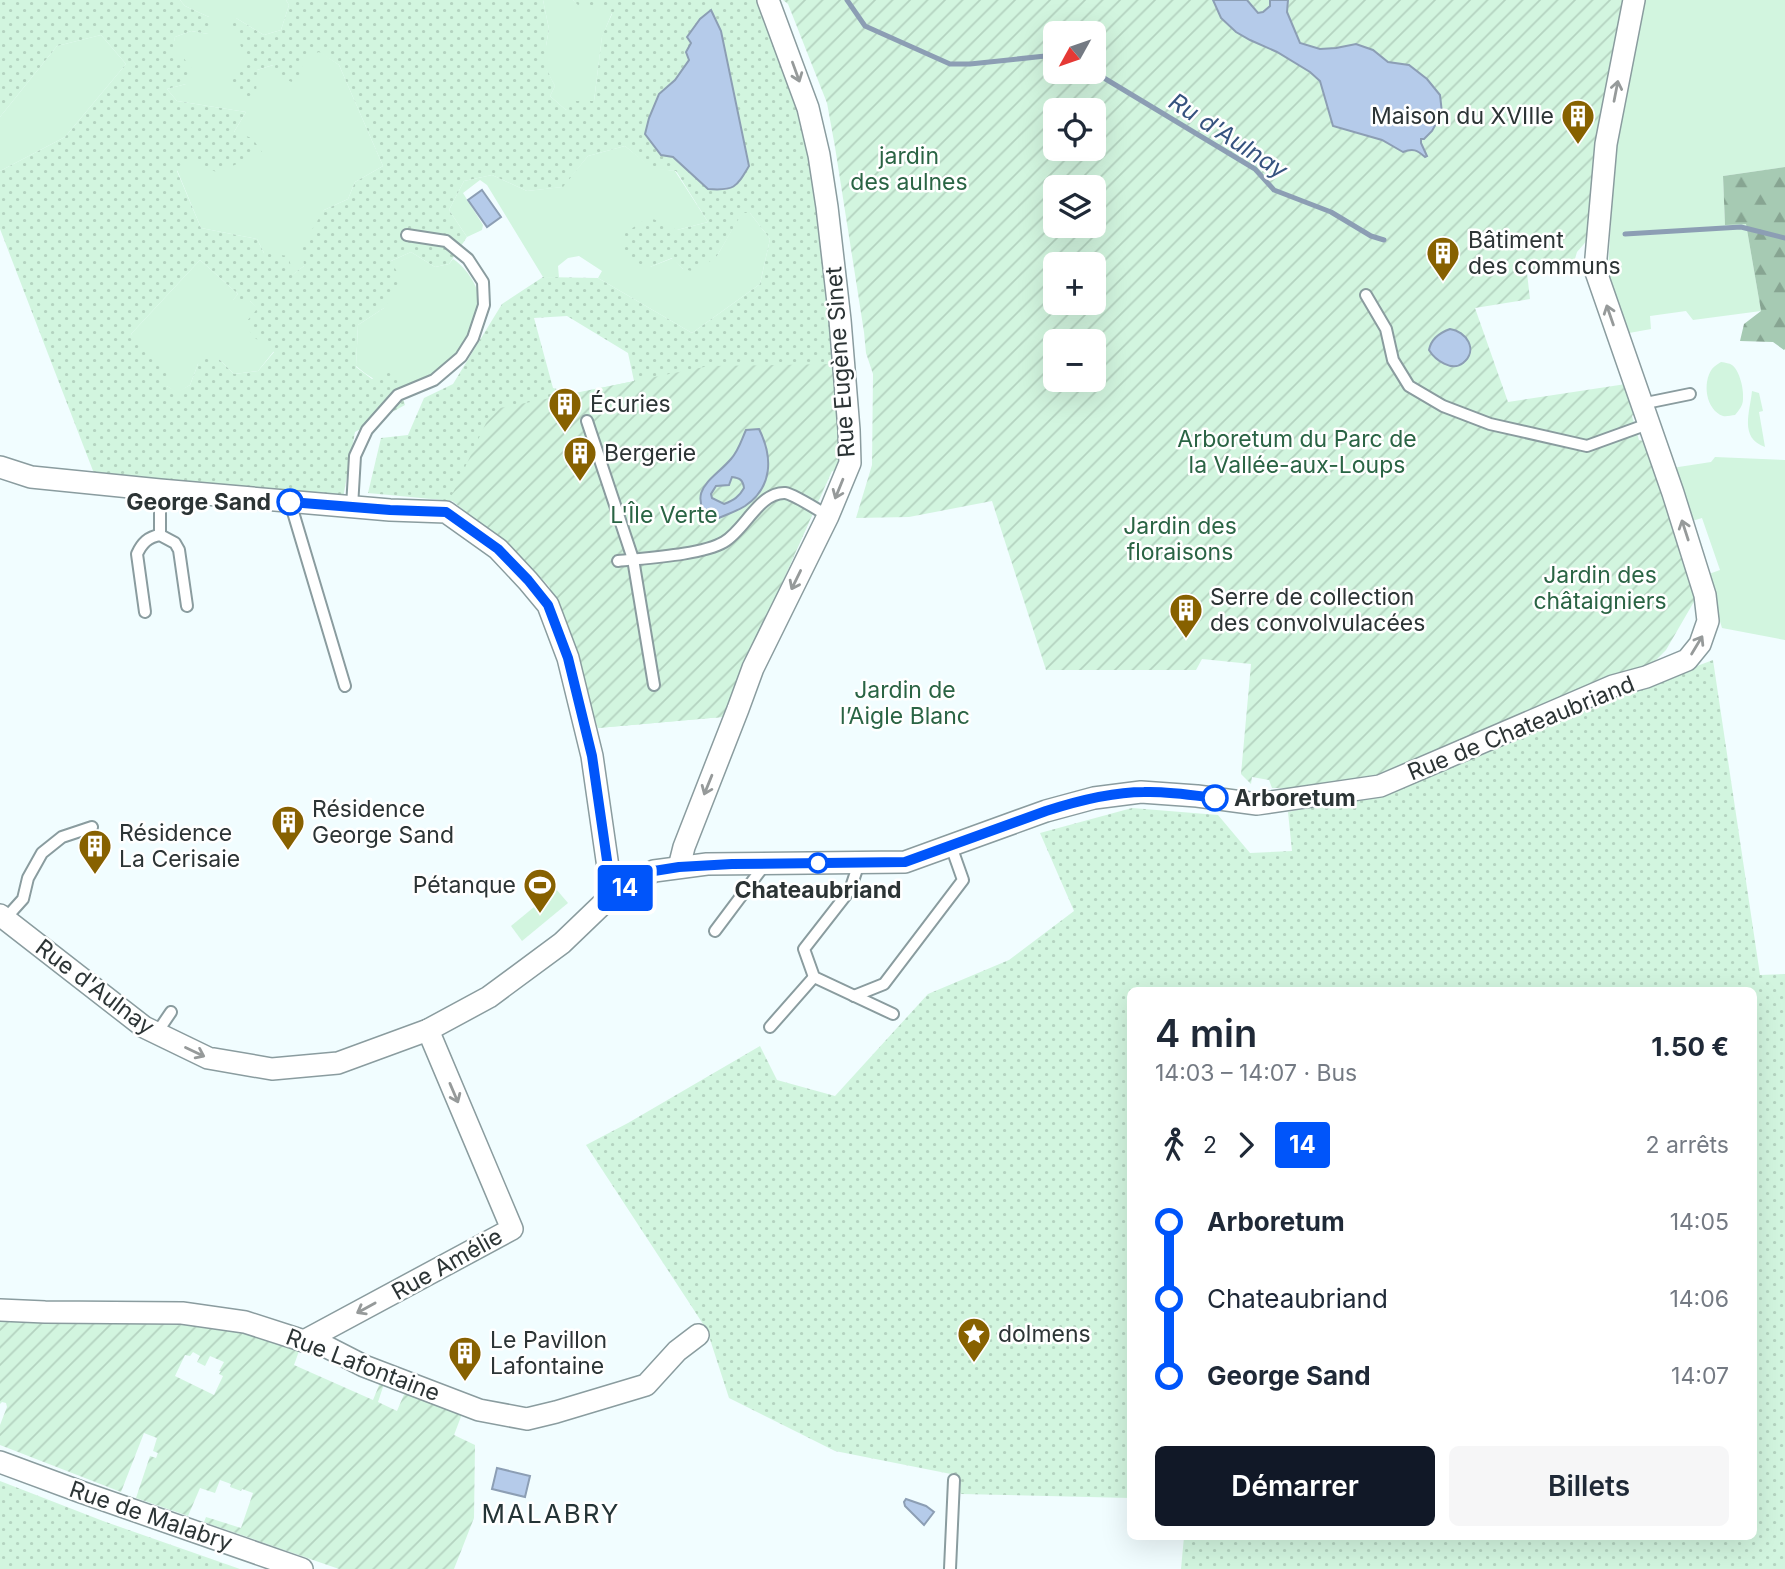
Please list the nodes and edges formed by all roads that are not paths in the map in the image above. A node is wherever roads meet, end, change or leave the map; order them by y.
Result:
1 (768, 0) edge
2 (1634, 0) edge
3 (407, 235) dead end
4 (1366, 295) dead end
5 (1690, 394) dead end
6 (1645, 414) junction
7 (587, 421) dead end
8 (0, 467) edge
9 (159, 490) junction
10 (290, 502) junction
11 (352, 507) junction
12 (828, 516) junction
13 (160, 535) junction
14 (633, 559) junction
15 (618, 561) dead end
16 (187, 606) dead end
17 (145, 612) dead end
18 (345, 685) dead end
19 (654, 685) dead end
20 (92, 827) dead end
21 (951, 846) junction
22 (766, 863) junction
23 (859, 863) junction
24 (679, 867) junction
25 (612, 895) junction
26 (3, 917) edge
27 (715, 931) dead end
28 (814, 977) junction
29 (854, 996) junction
30 (171, 1013) dead end
31 (893, 1014) dead end
32 (770, 1027) dead end
33 (428, 1030) junction
34 (156, 1034) junction
35 (0, 1310) edge
36 (698, 1335) dead end
37 (304, 1341) junction
38 (0, 1461) edge
39 (954, 1480) dead end
40 (302, 1569) edge
41 (950, 1569) edge

1 -> 12 street, Rue Eugène Sinet
6 -> 2 street, Rue de Chateaubriand
3 - 11 lane
4 - 6 lane
5 - 6 lane
21 -> 6 street, Rue de Chateaubriand
7 - 14 lane
8 - 9 street
9 - 10 street
9 - 13 lane
10 - 11 street
10 - 18 lane
11 - 25 street
12 - 14 lane
12 -> 24 street, Rue Eugène Sinet
13 - 16 lane
13 - 17 lane
14 - 15 lane
14 - 19 lane
20 - 26 lane
21 - 23 street, Rue de Chateaubriand
21 - 29 lane
22 - 23 street, Rue de Chateaubriand
22 - 24 street, Rue de Chateaubriand
22 - 27 lane
23 - 28 lane
24 - 25 street, Rue d'Aulnay
25 - 33 street, Rue d'Aulnay
26 - 34 street, Rue d'Aulnay
28 - 29 lane
28 - 32 lane
29 - 31 lane
30 - 34 lane
34 -> 33 street, Rue d'Aulnay
33 -> 37 street, Rue Amélie
35 - 37 street, Rue Lafontaine
36 - 37 street, Rue Lafontaine
38 - 40 street, Rue de Malabry
39 - 41 lane

